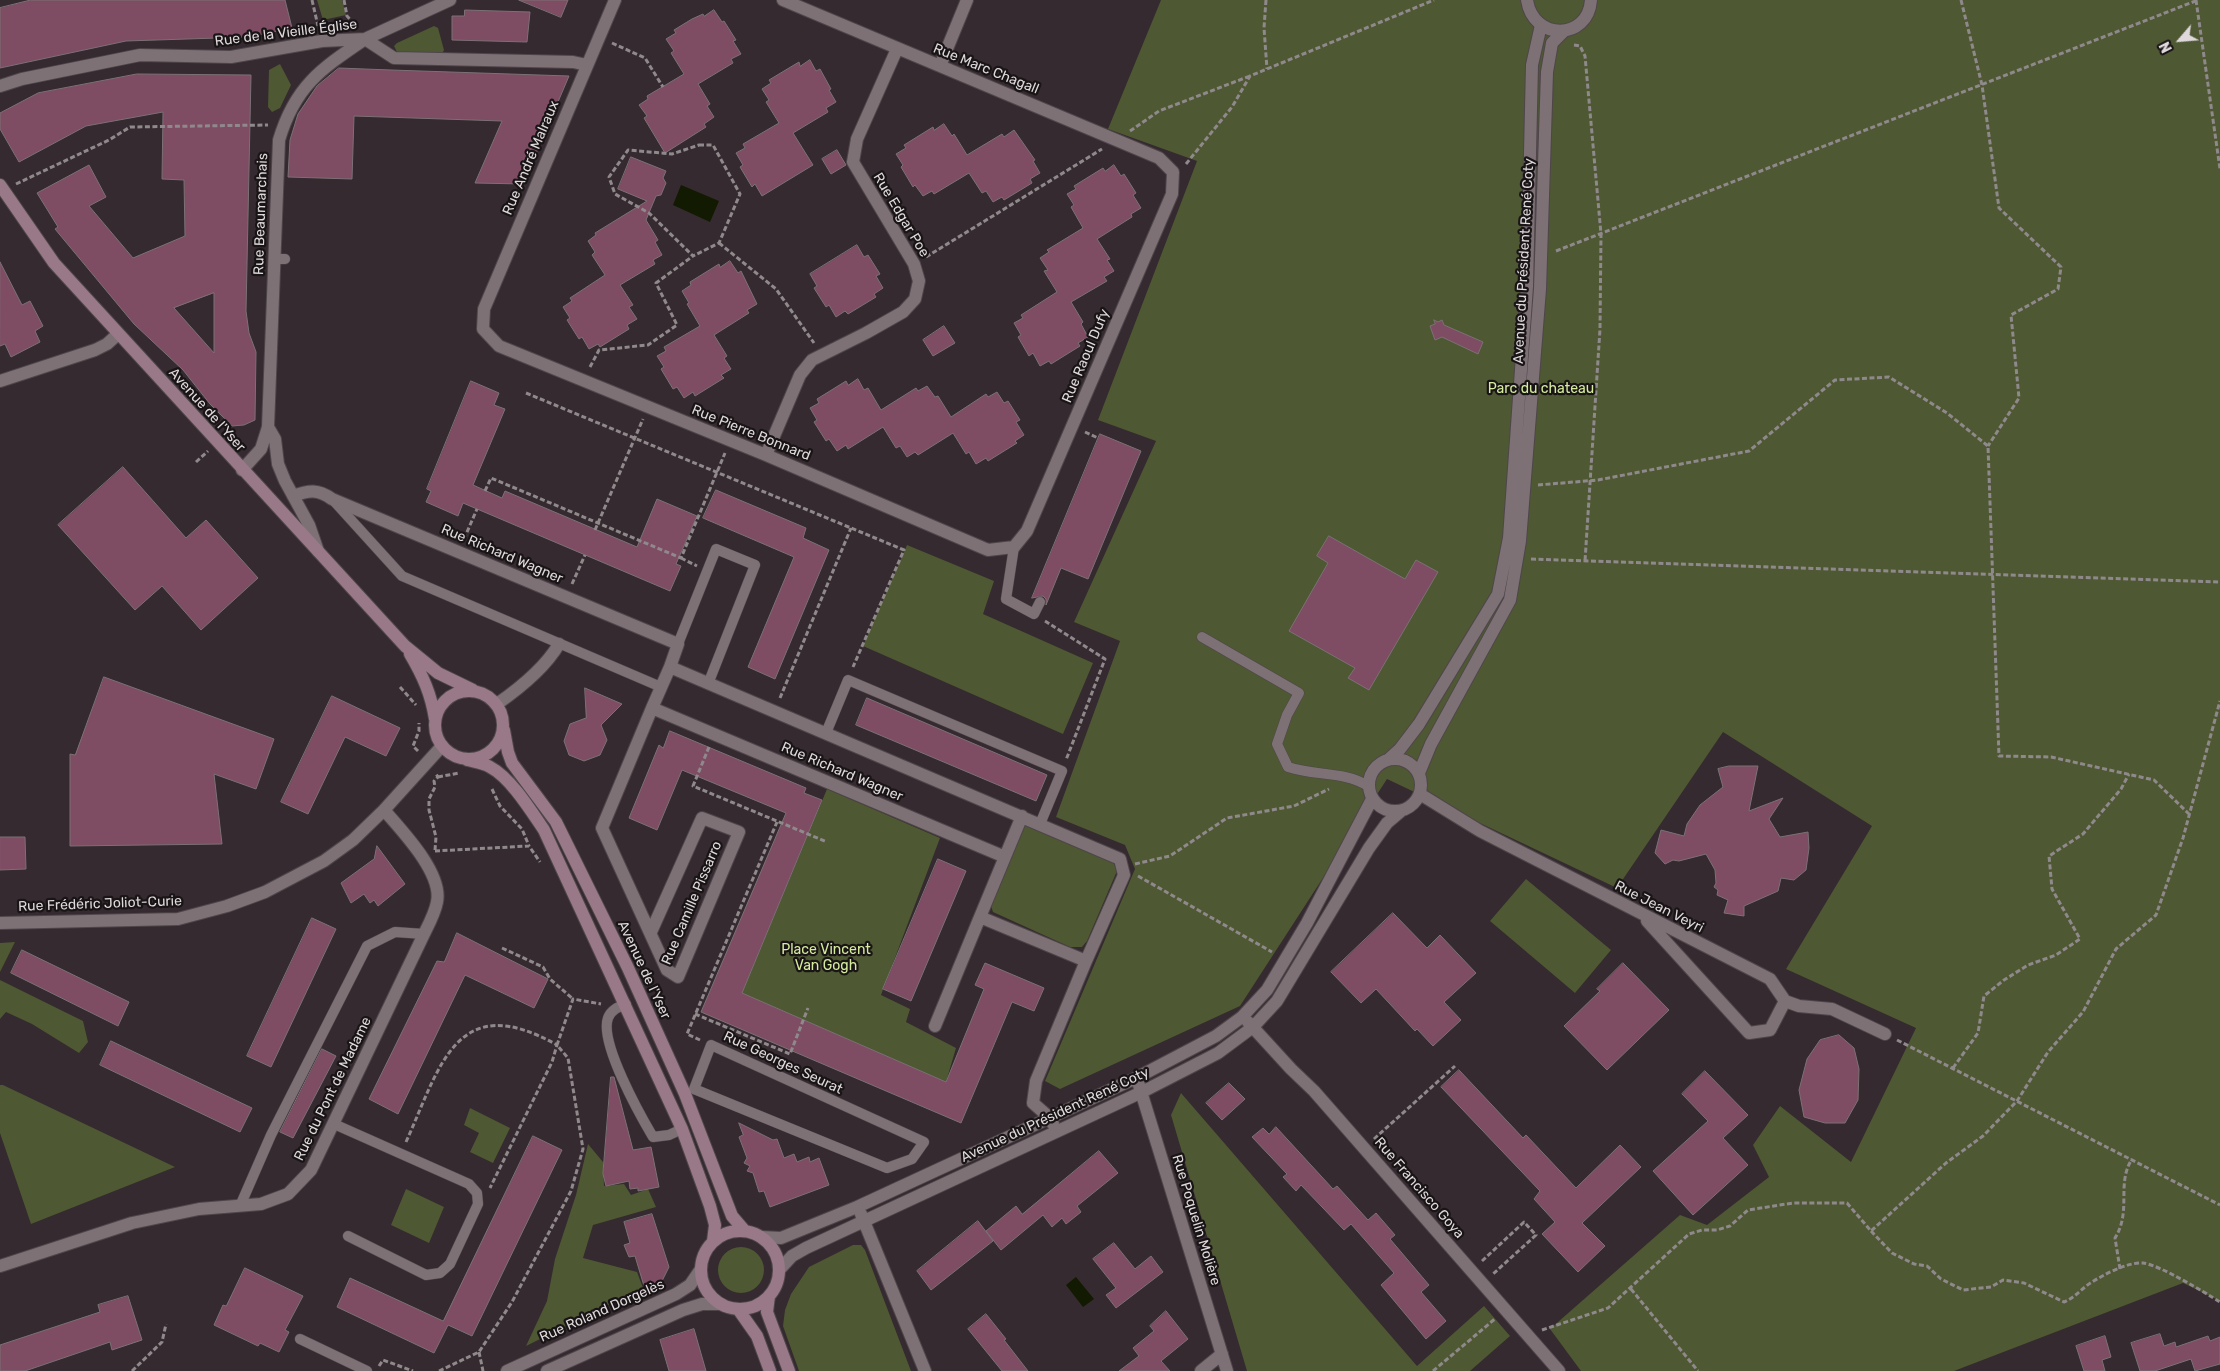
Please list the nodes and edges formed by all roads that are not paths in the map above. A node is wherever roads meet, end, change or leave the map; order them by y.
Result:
1 (450, 0) edge
2 (615, 0) edge
3 (783, 0) edge
4 (967, 0) edge
5 (1527, 0) edge
6 (1591, 0) edge
7 (1541, 25) junction
8 (1564, 31) junction
9 (365, 39) junction
10 (897, 49) junction
11 (587, 65) junction
12 (940, 66) junction
13 (0, 86) edge
14 (1173, 172) joint
15 (2, 188) edge
16 (483, 329) joint
17 (118, 334) junction
18 (0, 381) edge
19 (268, 427) junction
20 (766, 455) junction
21 (242, 470) junction
22 (292, 496) junction
23 (332, 499) junction
24 (1014, 547) junction
25 (318, 553) junction
26 (1040, 602) dead end
27 (1202, 637) dead end
28 (558, 644) junction
29 (678, 644) junction
30 (405, 646) junction
31 (670, 667) junction
32 (708, 684) junction
33 (661, 686) junction
34 (473, 690) junction
35 (497, 704) junction
36 (652, 708) junction
37 (435, 720) junction
38 (504, 730) junction
39 (826, 733) junction
40 (442, 746) junction
41 (1388, 759) junction
42 (467, 760) junction
43 (1418, 774) junction
44 (1368, 786) junction
45 (1420, 794) junction
46 (1372, 799) junction
47 (384, 810) junction
48 (1400, 812) junction
49 (1022, 816) junction
50 (1040, 824) junction
51 (1005, 857) junction
52 (1641, 915) junction
53 (980, 917) junction
54 (0, 923) edge
55 (651, 932) junction
56 (424, 934) junction
57 (1086, 961) junction
58 (1785, 1001) junction
59 (626, 1004) junction
60 (1242, 1017) junction
61 (935, 1026) dead end
62 (1253, 1027) junction
63 (1885, 1034) road end
64 (1136, 1078) junction
65 (689, 1092) junction
66 (1142, 1092) junction
67 (1050, 1118) junction
68 (334, 1124) junction
69 (682, 1129) junction
70 (1056, 1130) junction
71 (240, 1206) junction
72 (857, 1207) junction
73 (864, 1221) junction
74 (744, 1230) junction
75 (348, 1236) dead end
76 (761, 1237) junction
77 (713, 1241) junction
78 (0, 1266) edge
79 (701, 1269) junction
80 (780, 1269) junction
81 (770, 1296) junction
82 (720, 1304) junction
83 (738, 1309) junction
84 (300, 1339) dead end
85 (1222, 1354) junction
86 (367, 1371) edge
87 (507, 1371) edge
88 (547, 1371) edge
89 (770, 1371) edge
90 (789, 1371) edge
91 (924, 1371) edge
92 (1201, 1371) edge
93 (1227, 1371) edge
94 (1559, 1371) edge

1 - 9 street, Rue de la Vieille Église
2 - 11 street, Rue André Malraux
3 - 10 street, Rue Marc Chagall
4 - 12 street
5 - 7 street
6 - 8 street
7 - 8 street
7 - 41 street, Avenue du Président René Coty
8 - 43 street, Avenue du Président René Coty
9 - 11 street
9 - 13 street, Rue de la Vieille Église
9 - 19 street, Rue Beaumarchais
10 - 12 street, Rue Marc Chagall
10 - 20 street, Rue Edgar Poe
11 - 16 street, Rue André Malraux
12 - 14 street, Rue Marc Chagall
14 - 24 street, Rue Raoul Dufy
15 - 17 main road, Avenue de l'Yser
16 - 20 street, Rue Pierre Bonnard
17 - 18 street
17 - 21 main road, Avenue de l'Yser
19 - 21 street, Rue Beaumarchais
19 - 22 street, Rue Beaumarchais
20 - 24 street, Rue Pierre Bonnard
21 - 25 main road, Avenue de l'Yser
22 - 23 street, Rue Richard Wagner
22 - 25 street, Rue Beaumarchais
23 - 28 lane
23 - 29 street, Rue Richard Wagner
24 - 26 lane
25 - 30 main road, Avenue de l'Yser
27 - 44 lane
28 - 33 lane
28 - 35 street
29 - 31 street
29 - 32 lane
30 - 34 main road, Avenue de l'Yser
30 - 37 main road, Avenue de l'Yser
31 - 32 street
31 - 33 street
32 - 39 street
33 - 36 street
34 - 35 main road
34 - 37 main road
35 - 38 main road
36 - 51 street, Rue Richard Wagner
36 - 55 street, Rue Camille Pissarro
37 - 40 main road
38 - 42 main road
38 - 65 main road, Avenue de l'Yser
39 - 49 street
39 - 50 lane
40 - 42 main road
40 - 47 street, Rue Frédéric Joliot-Curie
41 - 43 street
41 - 44 street
42 - 59 main road
43 - 45 street
44 - 46 street
45 - 48 street
45 - 52 street, Rue Jean Veyri
46 - 48 street
46 - 60 street, Avenue du Président René Coty
47 - 54 street, Rue Frédéric Joliot-Curie
47 - 56 street, Rue du Pont de Madame
48 - 62 street, Avenue du Président René Coty
49 - 50 street
49 - 51 street
50 - 57 street
51 - 53 street
52 - 58 street, Rue Jean Veyri
52 - 58 street
53 - 57 street
53 - 61 street
55 - 55 street, Rue Camille Pissarro
56 - 68 street, Rue du Pont de Madame
56 - 71 lane
57 - 67 street
58 - 63 street
59 - 69 main road
59 - 69 lane
60 - 62 street
60 - 64 street, Avenue du Président René Coty
62 - 66 street, Avenue du Président René Coty
62 - 94 street, Rue Francisco Goya
64 - 66 street, Rue Poquelin Molière
64 - 67 street, Avenue du Président René Coty
65 - 65 lane, Rue Georges Seurat
65 - 74 main road, Avenue de l'Yser
66 - 70 street, Avenue du Président René Coty
66 - 85 street, Rue Poquelin Molière
67 - 70 street
67 - 72 street, Avenue du Président René Coty
68 - 71 street, Rue du Pont de Madame
68 - 75 lane
69 - 77 main road
70 - 73 street, Avenue du Président René Coty
71 - 78 street, Rue du Pont de Madame
72 - 73 street
72 - 76 street, Avenue du Président René Coty
73 - 80 street, Avenue du Président René Coty
73 - 91 street
74 - 76 main road
74 - 77 main road
76 - 80 main road
77 - 79 main road
79 - 82 main road
79 - 87 street, Rue Roland Dorgelès
80 - 81 main road
81 - 83 main road
81 - 90 main road
82 - 83 main road
82 - 88 street
83 - 89 main road
84 - 86 lane
85 - 92 street
85 - 93 street, Rue Poquelin Molière

